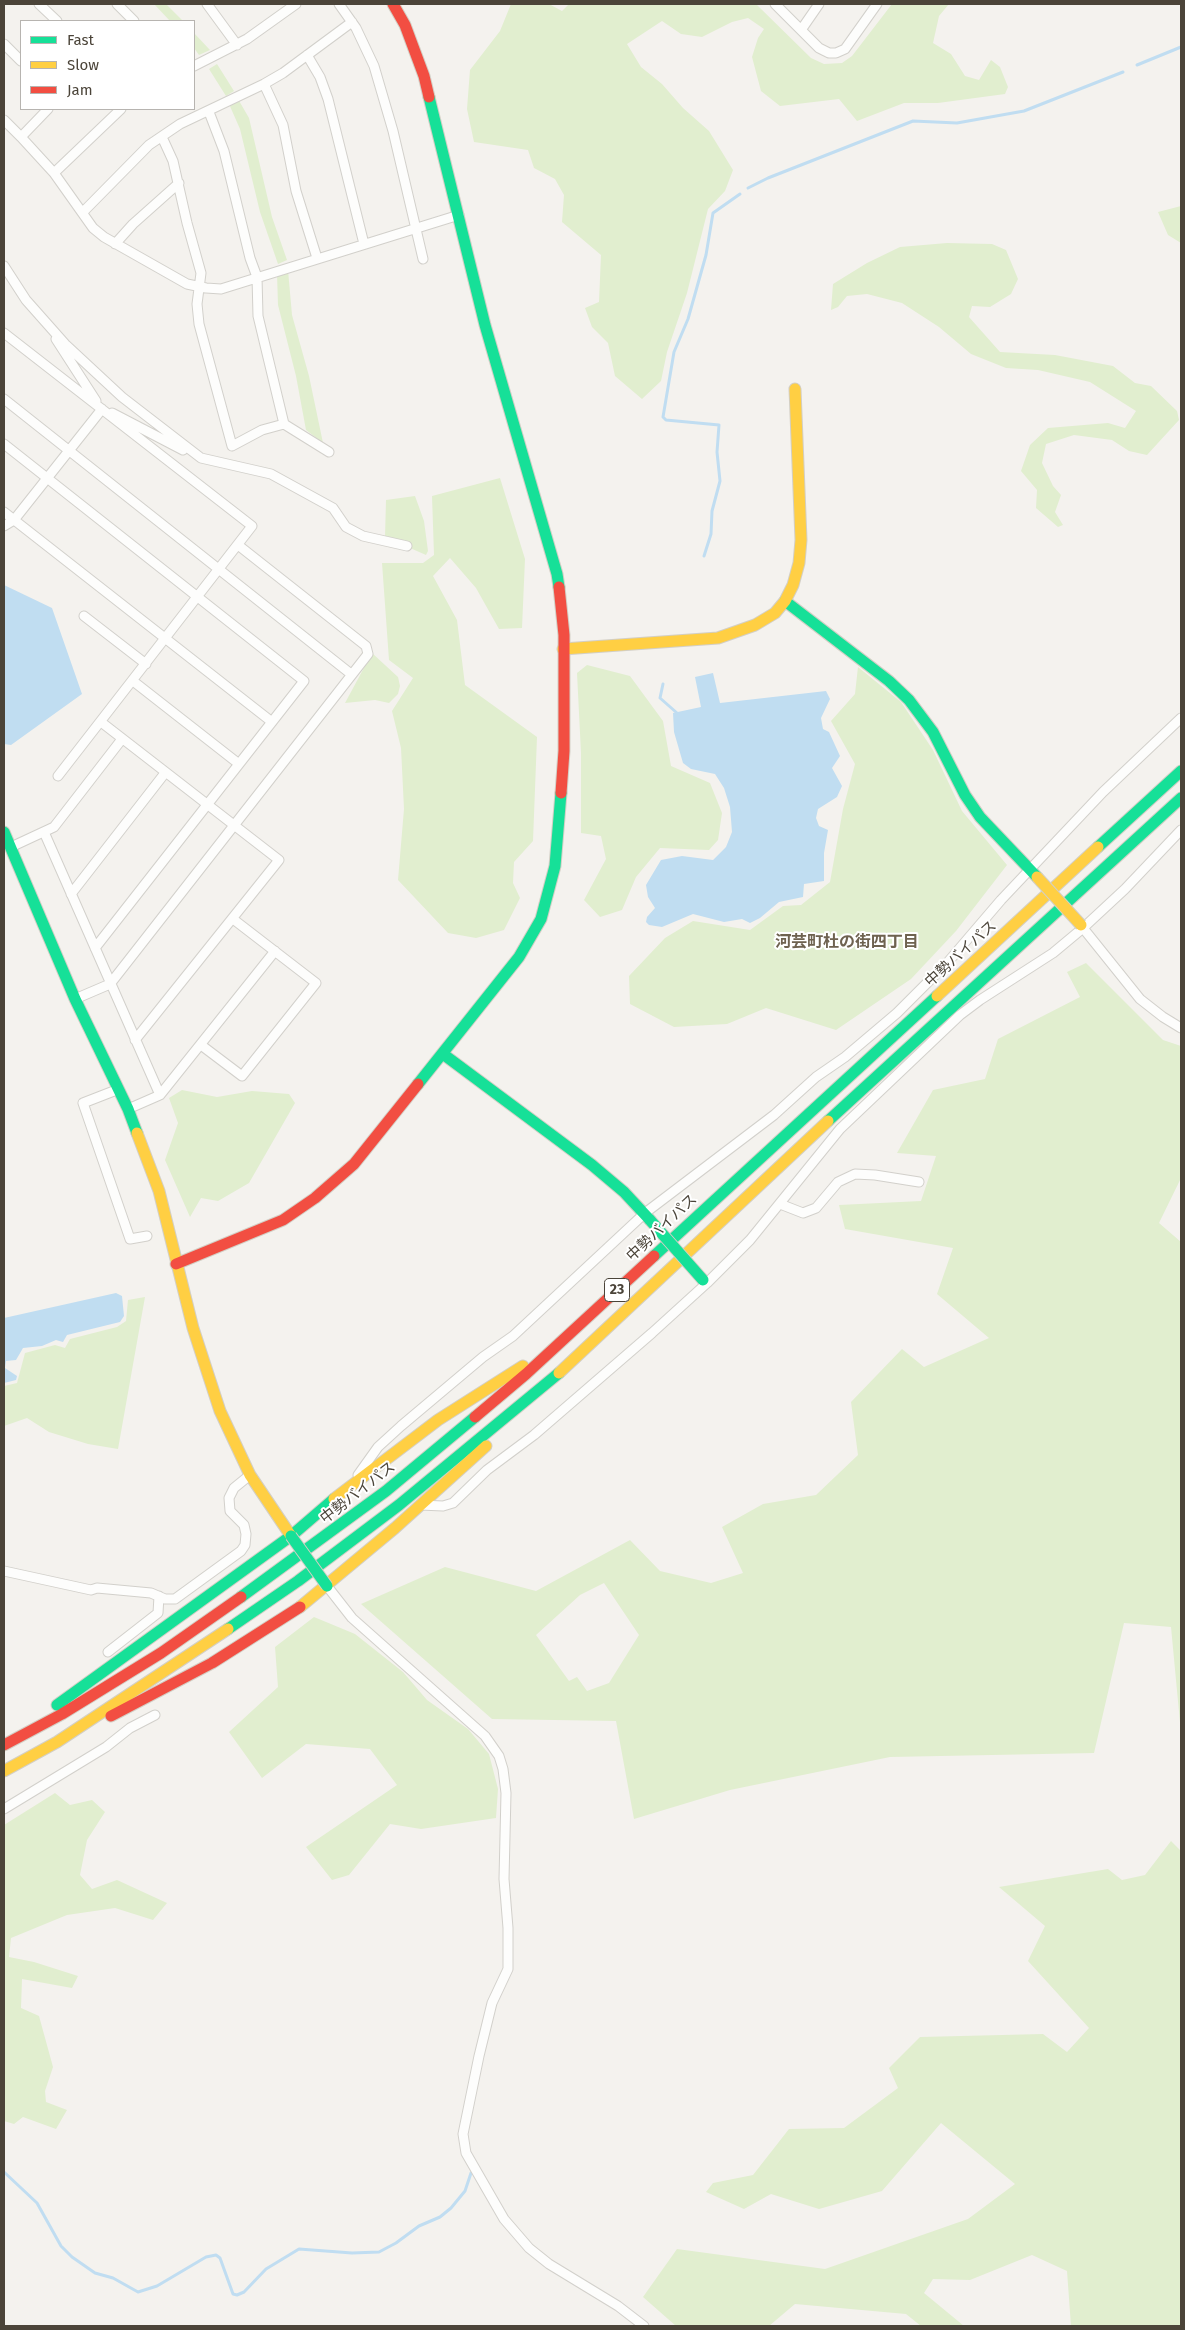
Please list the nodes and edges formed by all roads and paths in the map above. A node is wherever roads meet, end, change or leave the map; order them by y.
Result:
1 (39, 4) edge
2 (117, 4) edge
3 (296, 4) edge
4 (339, 4) edge
5 (393, 4) edge
6 (776, 4) edge
7 (819, 4) edge
8 (877, 4) edge
9 (210, 5) edge
10 (56, 20) edge
11 (133, 20) edge
12 (352, 22) junction
13 (801, 30) junction
14 (4, 44) edge
15 (237, 45) junction
16 (308, 55) junction
17 (20, 60) edge
18 (195, 66) edge
19 (264, 84) junction
20 (47, 110) edge
21 (120, 110) edge
22 (209, 112) junction
23 (4, 120) edge
24 (21, 137) junction
25 (162, 137) junction
26 (54, 173) junction
27 (179, 183) junction
28 (82, 212) junction
29 (459, 215) junction
30 (416, 228) junction
31 (115, 244) junction
32 (364, 244) junction
33 (317, 258) junction
34 (424, 259) dead end
35 (4, 266) edge
36 (257, 276) junction
37 (200, 288) junction
38 (50, 328) junction
39 (4, 333) edge
40 (795, 389) dead end
41 (4, 399) edge
42 (102, 409) junction
43 (284, 424) junction
44 (4, 444) edge
45 (69, 450) junction
46 (329, 452) dead end
47 (201, 458) junction
48 (48, 478) junction
49 (4, 512) edge
50 (14, 520) junction
51 (4, 526) edge
52 (238, 545) junction
53 (407, 546) dead end
54 (218, 570) junction
55 (197, 598) junction
56 (785, 601) junction
57 (84, 616) dead end
58 (166, 638) junction
59 (563, 648) junction
60 (146, 664) junction
61 (351, 674) junction
62 (133, 681) junction
63 (1181, 718) edge
64 (101, 722) junction
65 (272, 722) junction
66 (122, 739) junction
67 (239, 764) junction
68 (1181, 771) edge
69 (165, 773) junction
70 (58, 776) dead end
71 (1181, 798) edge
72 (207, 805) junction
73 (235, 826) junction
74 (1181, 830) edge
75 (4, 832) edge
76 (44, 832) junction
77 (11, 847) junction
78 (1034, 873) junction
79 (72, 894) junction
80 (233, 919) junction
81 (1082, 927) junction
82 (95, 948) junction
83 (275, 951) junction
84 (110, 984) junction
85 (75, 999) junction
86 (1181, 1028) edge
87 (136, 1040) junction
88 (202, 1045) junction
89 (443, 1054) junction
90 (120, 1089) junction
91 (160, 1096) junction
92 (128, 1109) junction
93 (919, 1182) dead end
94 (780, 1204) junction
95 (647, 1216) junction
96 (147, 1236) dead end
97 (176, 1264) junction
98 (705, 1282) junction
99 (562, 1341) junction
100 (571, 1363) junction
101 (250, 1475) junction
102 (350, 1485) junction
103 (420, 1505) junction
104 (291, 1536) junction
105 (4, 1571) edge
106 (328, 1586) junction
107 (158, 1596) junction
108 (108, 1652) dead end
109 (155, 1715) dead end
110 (4, 1741) edge
111 (57, 1742) junction
112 (4, 1745) edge
113 (4, 1771) edge
114 (4, 1809) edge
115 (644, 2326) edge

1 - 10 street
2 - 11 street
3 - 15 street
4 - 12 street
5 - 29 main road
6 - 13 street
7 - 13 street
8 - 13 street
9 - 15 street
12 - 16 street
12 - 30 street
14 - 17 street
15 - 18 street
16 - 19 street
16 - 32 street
19 - 22 street
19 - 33 street
20 - 24 street
21 - 26 street
22 - 25 street
22 - 36 street
23 - 24 street
24 - 26 street
25 - 27 street
25 - 28 street
26 - 28 street
27 - 31 street
27 - 37 street
28 - 31 street
29 - 30 street
29 - 59 main road
30 - 32 street
30 - 34 street
31 - 37 street
32 - 33 street
33 - 36 street
35 - 38 street
36 - 37 street
36 - 43 street
37 - 43 street
38 - 42 street
38 - 47 street
39 - 42 street
40 - 56 main road
41 - 45 street
42 - 45 street
42 - 47 street
42 - 52 street
43 - 46 street
44 - 48 street
45 - 48 street
45 - 54 street
47 - 53 street
48 - 50 street
48 - 55 street
49 - 50 street
50 - 51 street
50 - 58 street
52 - 54 street
52 - 61 street
54 - 55 street
54 - 61 street
55 - 58 street
55 - 65 street
56 - 59 main road
56 - 78 main road
57 - 60 street
58 - 60 street
58 - 65 street
59 - 89 main road
60 - 62 street
61 - 73 street
62 - 64 street
62 - 67 street
63 - 78 street
64 - 66 street
64 - 70 street
65 - 67 street
66 - 69 street
66 - 76 street
67 - 72 street
68 - 99 main road, 中勢バイパス / 23
69 - 72 street
69 - 79 street
71 - 100 main road, 23
72 - 73 street
72 - 82 street
73 - 80 street
73 - 84 street
74 - 81 street
75 - 77 main road
76 - 77 street
76 - 79 street
77 - 85 main road
78 - 81 main road, bridge
78 - 95 street
79 - 82 street
80 - 83 street
80 - 87 street
81 - 86 street
81 - 94 street
82 - 84 street
83 - 88 street
83 - 88 street
84 - 85 street
84 - 87 street
85 - 90 main road
87 - 91 street
88 - 91 street
89 - 95 main road
89 - 97 main road
90 - 92 main road
90 - 96 street
91 - 92 street
92 - 97 main road
93 - 94 street
94 - 98 street
95 - 98 main road, bridge
95 - 102 street
97 - 101 main road
98 - 103 street
99 - 102 main road
99 - 112 main road, 中勢バイパス / 23
100 - 103 main road
100 - 111 main road, 23
101 - 104 main road
101 - 107 street
102 - 104 main road
103 - 106 main road
104 - 106 main road, bridge
104 - 110 main road
105 - 107 street
106 - 111 main road
106 - 115 street
107 - 108 street
109 - 114 street
111 - 113 main road, 23

